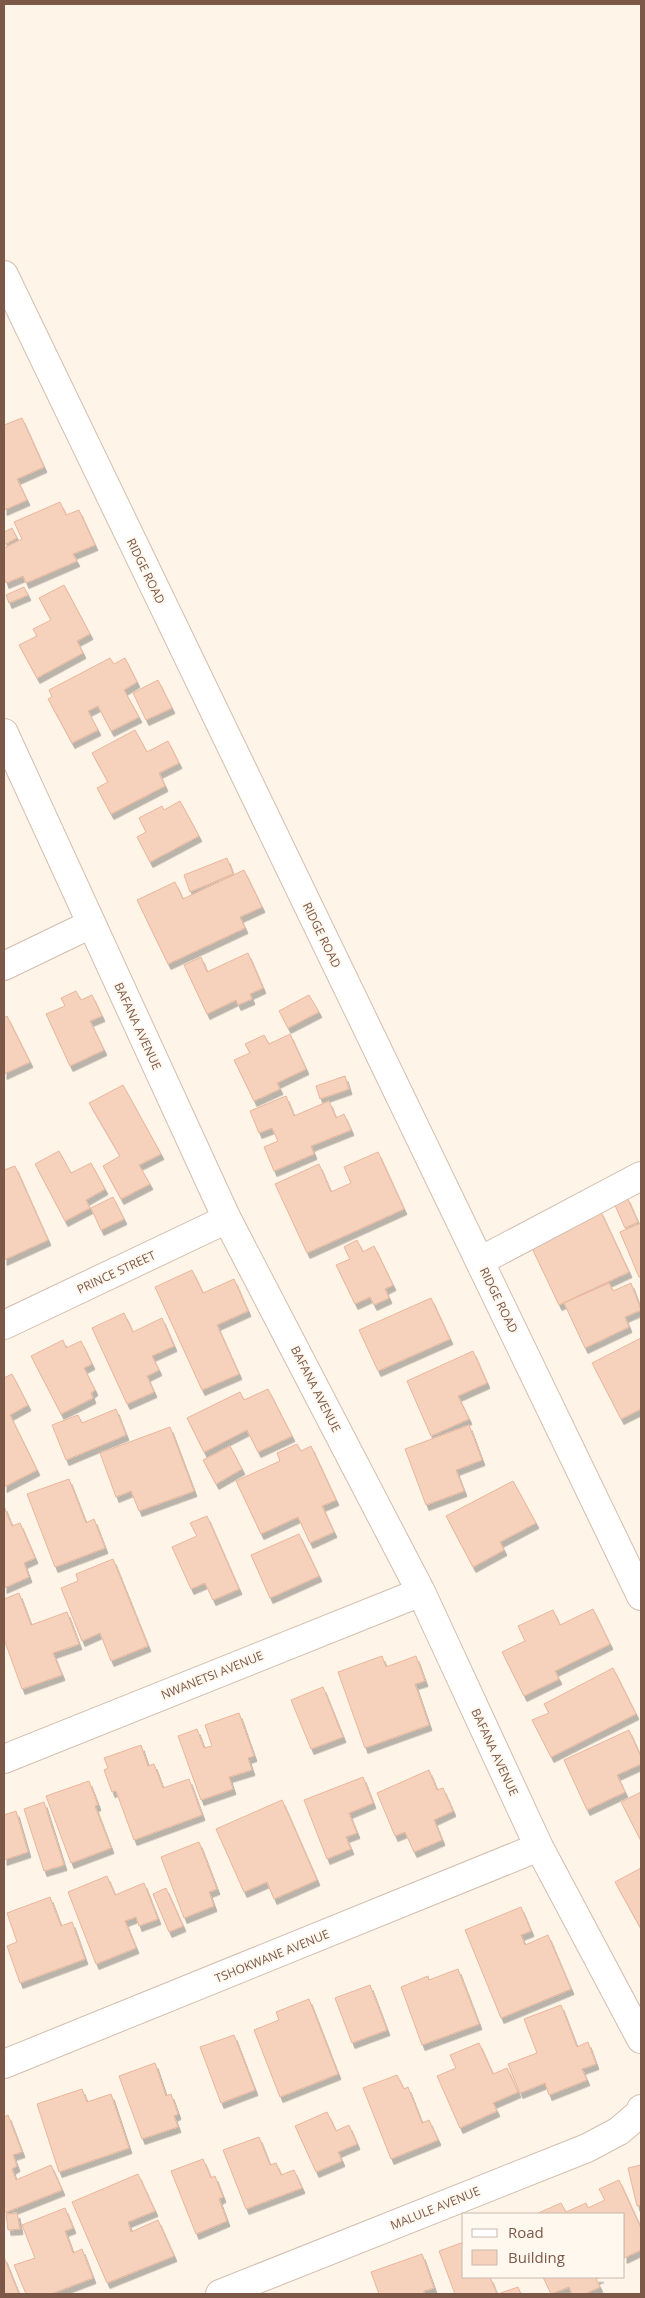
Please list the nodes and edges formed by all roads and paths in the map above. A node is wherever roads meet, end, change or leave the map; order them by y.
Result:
1 (4, 275) edge
2 (4, 733) edge
3 (91, 924) junction
4 (4, 966) edge
5 (641, 1176) edge
6 (228, 1219) junction
7 (480, 1261) junction
8 (4, 1325) edge
9 (421, 1592) junction
10 (641, 1596) edge
11 (4, 1759) edge
12 (540, 1847) junction
13 (641, 2039) edge
14 (4, 2064) edge
15 (641, 2109) edge
16 (220, 2294) edge

1 - 7 street, RIDGE ROAD
2 - 3 street, BAFANA AVENUE
3 - 4 street
3 - 6 street, BAFANA AVENUE
5 - 7 street
6 - 8 street, PRINCE STREET
6 - 9 street, BAFANA AVENUE
7 - 10 street, RIDGE ROAD
9 - 11 street, NWANETSI AVENUE
9 - 12 street, BAFANA AVENUE
12 - 13 street, BAFANA AVENUE
12 - 14 street, TSHOKWANE AVENUE
15 - 16 street, MALULE AVENUE

